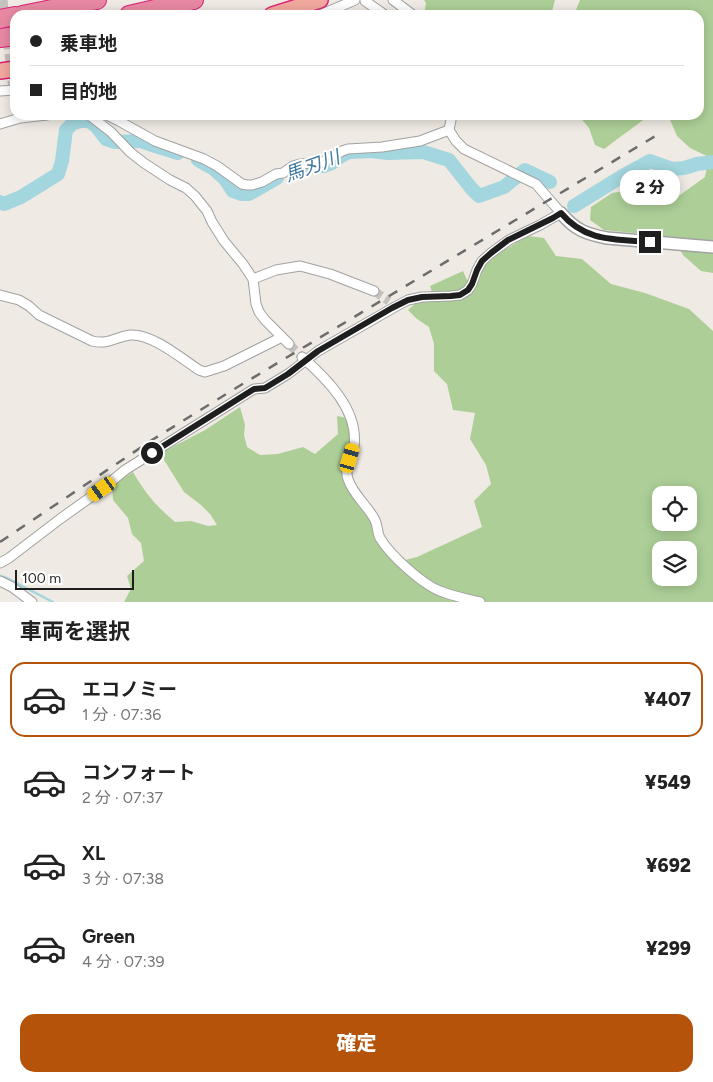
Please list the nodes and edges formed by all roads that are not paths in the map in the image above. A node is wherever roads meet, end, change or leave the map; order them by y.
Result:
1 (97, 0) edge
2 (194, 0) edge
3 (320, 0) edge
4 (355, 0) edge
5 (393, 0) edge
6 (365, 1) edge
7 (47, 10) edge
8 (151, 10) edge
9 (288, 10) edge
10 (332, 10) edge
11 (378, 10) edge
12 (406, 10) edge
13 (13, 120) edge
14 (95, 120) edge
15 (117, 120) edge
16 (451, 120) edge
17 (0, 124) edge
18 (450, 130) junction
19 (561, 213) junction
20 (713, 247) edge
21 (253, 279) junction
22 (374, 291) tunnel mouth
23 (0, 295) edge
24 (281, 336) junction
25 (289, 344) tunnel mouth
26 (304, 358) junction
27 (0, 563) edge
28 (0, 581) edge
29 (32, 602) edge
30 (480, 602) edge

1 - 7 highway
2 - 8 highway
3 - 9 highway
4 - 10 street
5 - 12 street
6 - 11 street
13 - 17 street
14 - 21 street
15 - 18 street
16 - 18 street
18 - 19 street
19 - 20 street
19 - 26 street
21 - 22 street
21 - 24 street
23 - 24 street
24 - 25 street
26 - 27 street
26 - 30 street
28 - 29 street

